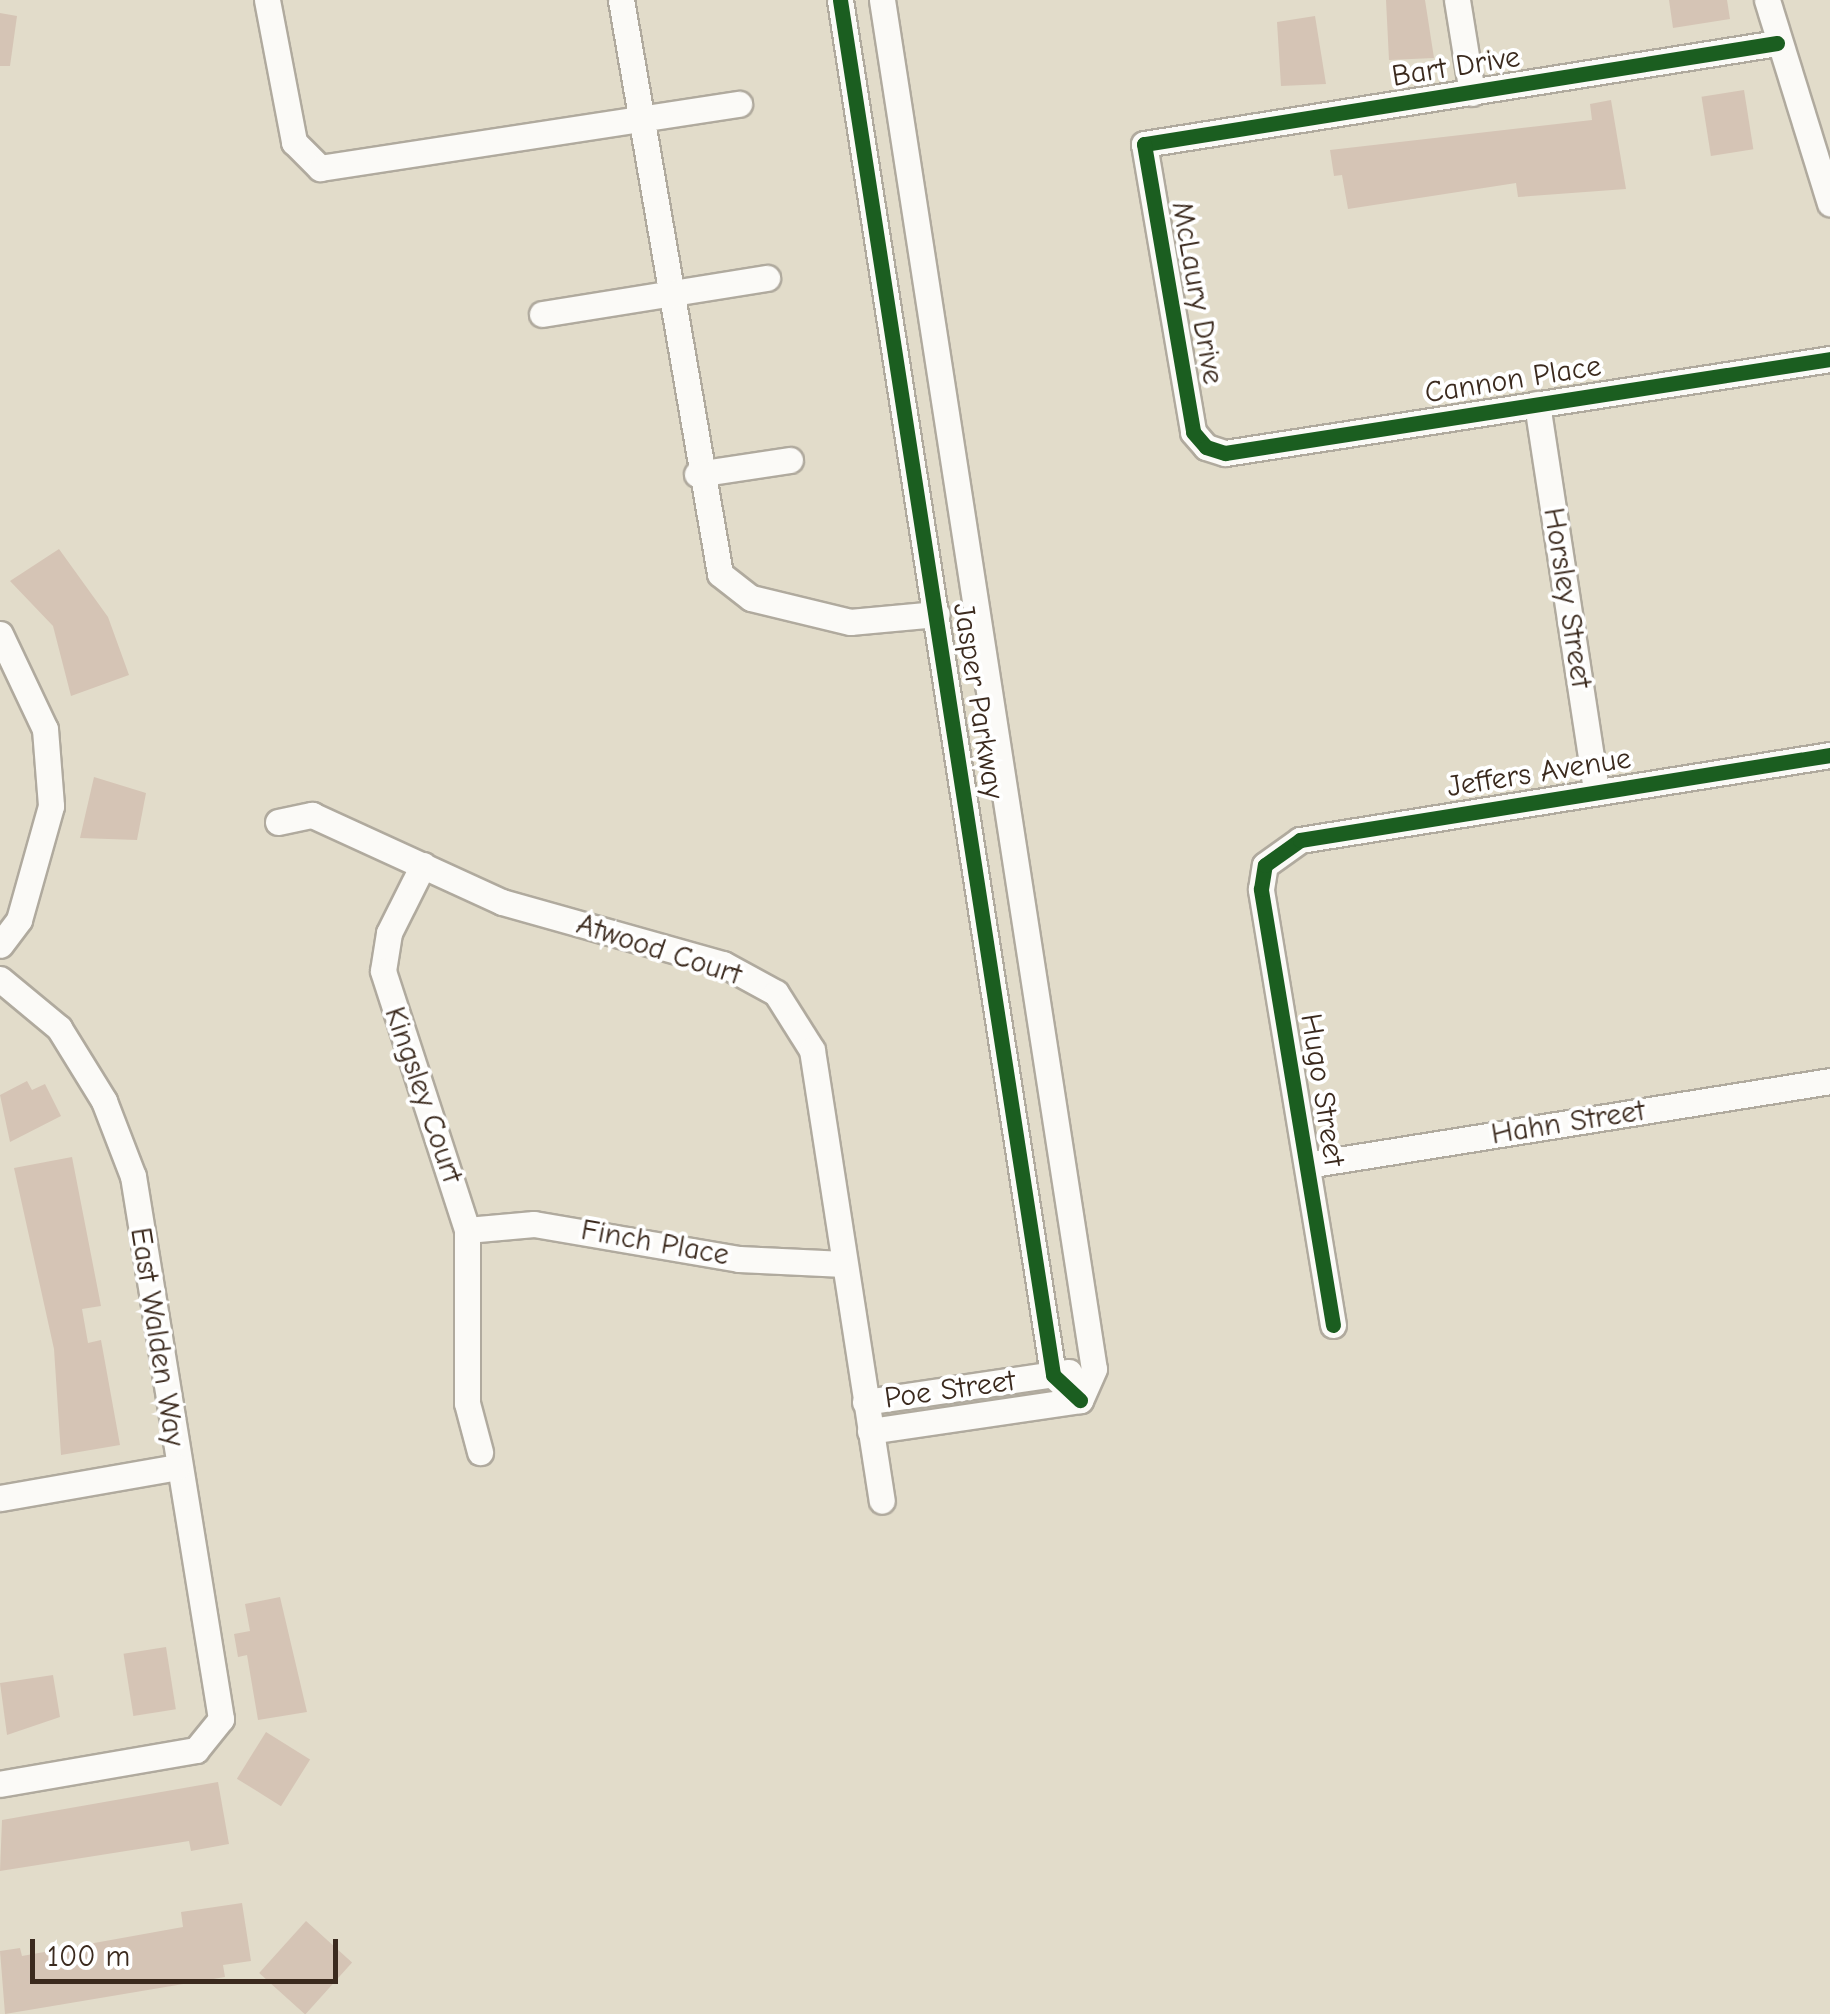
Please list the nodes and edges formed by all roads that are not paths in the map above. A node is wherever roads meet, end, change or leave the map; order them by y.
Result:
1 (268, 0) edge
2 (621, 0) edge
3 (840, 0) edge
4 (882, 0) edge
5 (1457, 0) edge
6 (1766, 0) edge
7 (1777, 43) junction
8 (1472, 93) junction
9 (738, 104) dead end
10 (640, 119) junction
11 (1144, 144) joint
12 (1830, 203) edge
13 (767, 278) dead end
14 (668, 292) junction
15 (542, 314) dead end
16 (1830, 359) edge
17 (1537, 404) junction
18 (1206, 447) joint
19 (790, 460) dead end
20 (697, 474) junction
21 (937, 614) junction
22 (0, 634) edge
23 (1830, 755) edge
24 (1596, 791) junction
25 (278, 822) dead end
26 (422, 865) junction
27 (1266, 865) joint
28 (0, 945) edge
29 (0, 979) edge
30 (1830, 1082) edge
31 (1307, 1164) junction
32 (467, 1230) junction
33 (844, 1264) junction
34 (1333, 1325) dead end
35 (1094, 1368) junction
36 (1053, 1375) junction
37 (1080, 1400) junction
38 (864, 1402) junction
39 (870, 1431) junction
40 (480, 1452) dead end
41 (178, 1467) junction
42 (0, 1498) edge
43 (882, 1501) dead end
44 (0, 1784) edge

1 - 10 street
2 - 10 street
3 - 21 street, Jasper Parkway
4 - 35 street, Jasper Parkway
5 - 8 street
6 - 7 street
7 - 8 street, Bart Drive
7 - 12 street
8 - 11 street, Bart Drive
9 - 10 street
10 - 14 street
11 - 18 street, McLaury Drive
13 - 14 street
14 - 15 street
14 - 20 street
16 - 17 street, Cannon Place
17 - 18 street, Cannon Place
17 - 24 street, Horsley Street
19 - 20 street
20 - 21 street
21 - 36 street, Jasper Parkway
22 - 28 street
23 - 24 street, Jeffers Avenue
24 - 27 street, Jeffers Avenue
25 - 26 street, Atwood Court
26 - 32 street, Kingsley Court
26 - 33 street, Atwood Court
27 - 31 street, Hugo Street
29 - 41 street, East Walden Way
30 - 31 street, Hahn Street
31 - 34 street, Hugo Street
32 - 33 street, Finch Place
32 - 40 street, Kingsley Court
33 - 38 street, Atwood Court
35 - 36 street, Poe Street
35 - 37 street
36 - 37 street
36 - 38 street, Poe Street
37 - 39 street, Poe Street
38 - 39 street, Atwood Court
39 - 43 street, Atwood Court
41 - 42 street
41 - 44 street, East Walden Way

